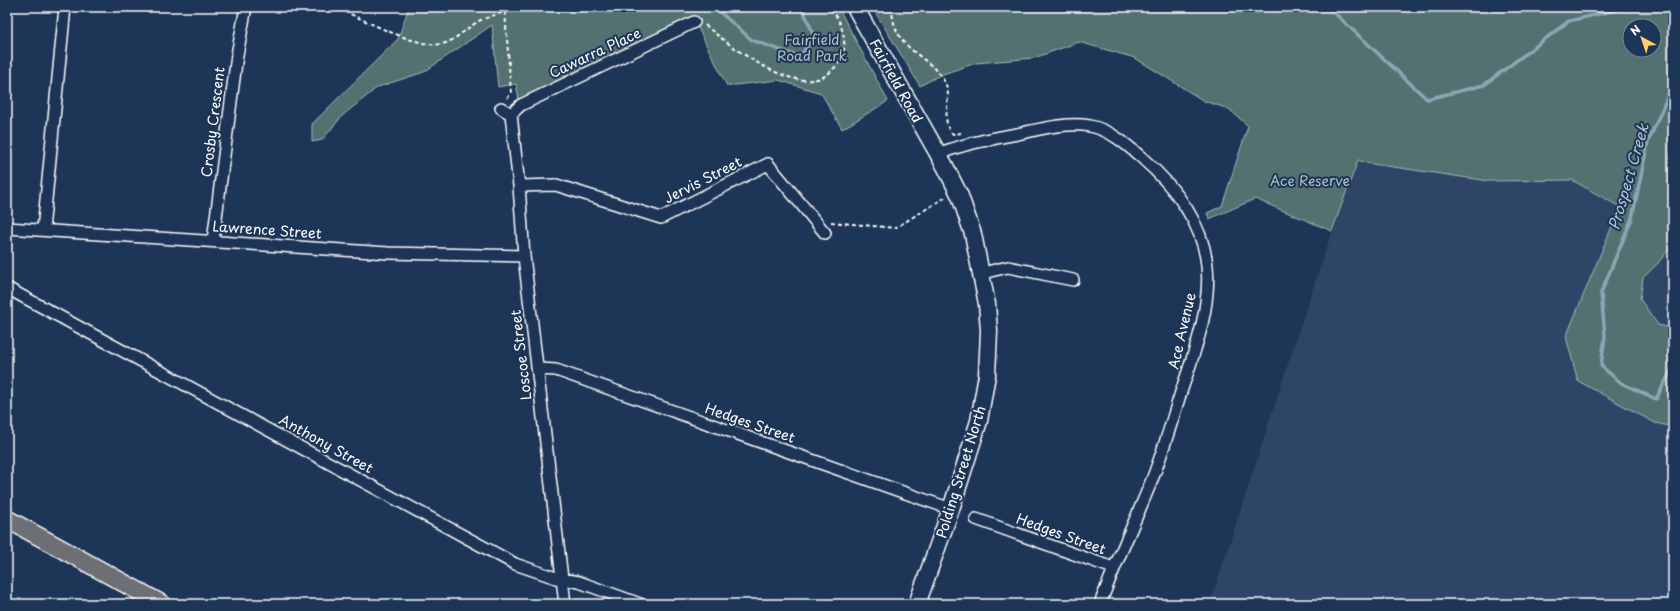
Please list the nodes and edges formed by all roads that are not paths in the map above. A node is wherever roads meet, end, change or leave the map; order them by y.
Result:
1 (65, 7) edge
2 (246, 7) edge
3 (855, 7) edge
4 (698, 22) road end
5 (501, 108) road end
6 (511, 114) junction
7 (938, 154) junction
8 (519, 186) junction
9 (7, 228) edge
10 (43, 230) junction
11 (825, 232) dead end
12 (213, 241) junction
13 (524, 256) junction
14 (982, 273) junction
15 (1073, 280) dead end
16 (7, 288) edge
17 (538, 369) junction
18 (951, 509) junction
19 (7, 519) edge
20 (976, 519) dead end
21 (1113, 568) junction
22 (561, 579) junction
23 (162, 604) edge
24 (565, 604) edge
25 (640, 604) edge
26 (917, 604) edge
27 (1100, 604) edge

1 - 10 street
2 - 12 street, Crosby Crescent
3 - 7 main road, Fairfield Road
4 - 6 street, Cawarra Place
5 - 6 street
6 - 8 street, Loscoe Street
7 - 14 main road, Polding Street North
7 - 21 street, Ace Avenue
8 - 11 street, Jervis Street
8 - 13 street, Loscoe Street
9 - 10 street, Lawrence Street
10 - 12 street, Lawrence Street
12 - 13 street, Lawrence Street
13 - 17 street, Loscoe Street
14 - 15 street
14 - 18 main road, Polding Street North
16 - 22 street, Anthony Street
17 - 18 street, Hedges Street
17 - 22 street, Loscoe Street
18 - 26 main road, Polding Street North
19 - 23 main road
20 - 21 street, Hedges Street
21 - 27 street, Ace Avenue
22 - 24 street, Loscoe Street
22 - 25 street, Anthony Street

